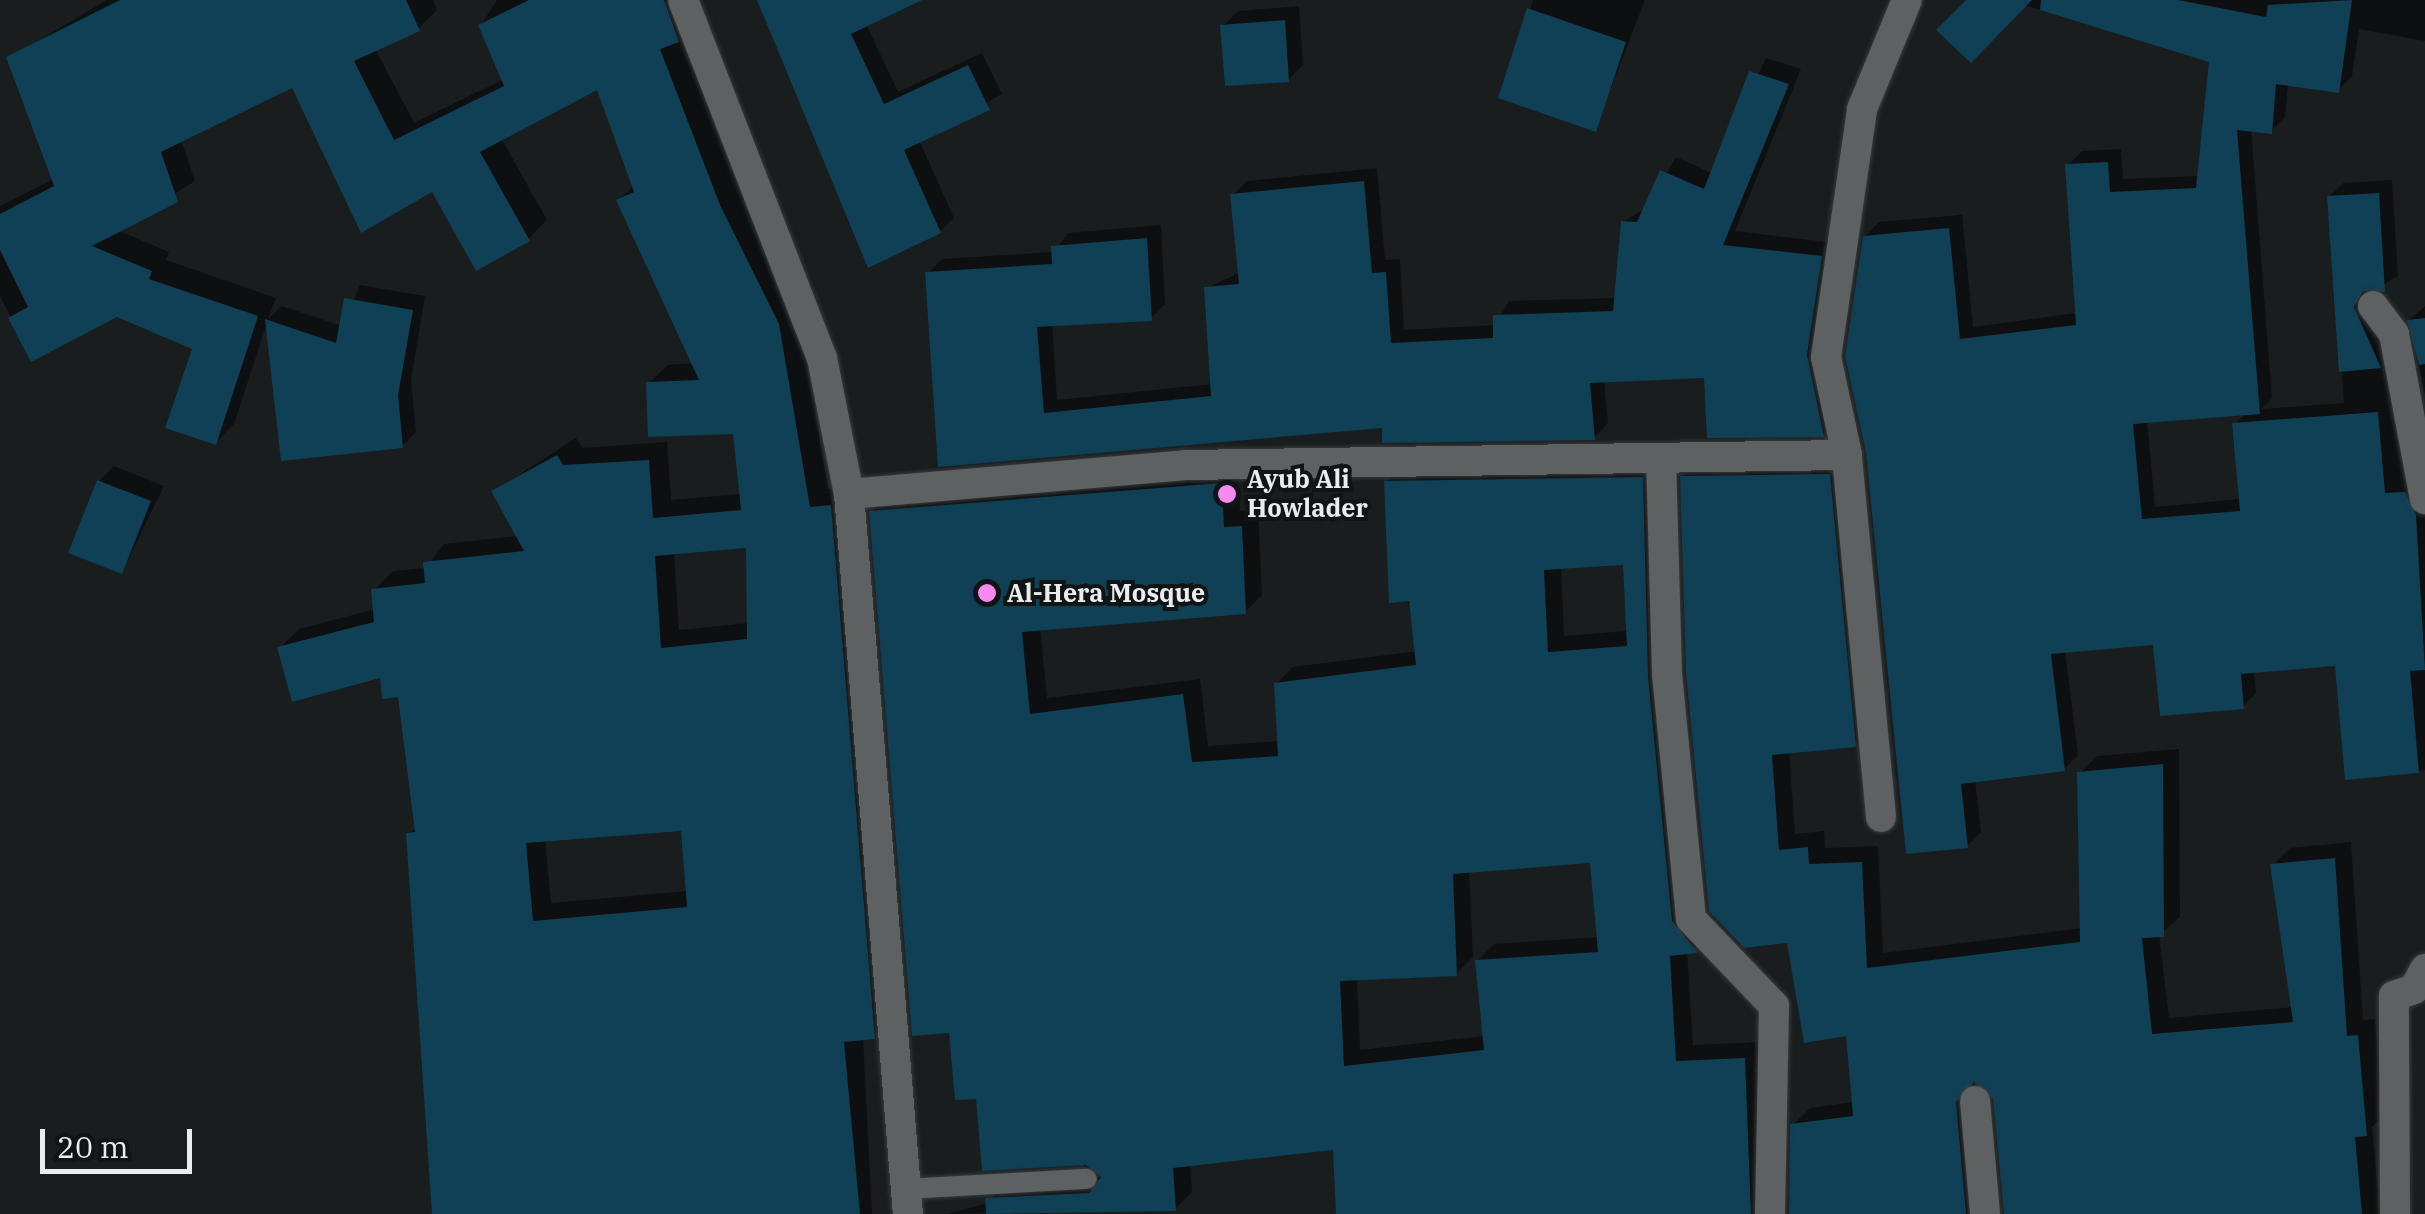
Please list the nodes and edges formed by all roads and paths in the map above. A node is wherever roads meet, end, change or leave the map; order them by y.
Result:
1 (683, 0) edge
2 (1907, 0) edge
3 (2373, 306) dead end
4 (1847, 455) junction
5 (1660, 458) junction
6 (849, 494) junction
7 (2425, 499) edge
8 (1881, 817) dead end
9 (2425, 969) edge
10 (1975, 1101) dead end
11 (1087, 1179) dead end
12 (907, 1202) edge
13 (1770, 1214) edge
14 (1984, 1214) edge
15 (2395, 1214) edge

1 - 6 street
2 - 4 street
3 - 7 street
4 - 5 street
4 - 8 street
5 - 6 street
5 - 13 street
6 - 12 street
9 - 15 street
10 - 14 street
11 - 12 lane

